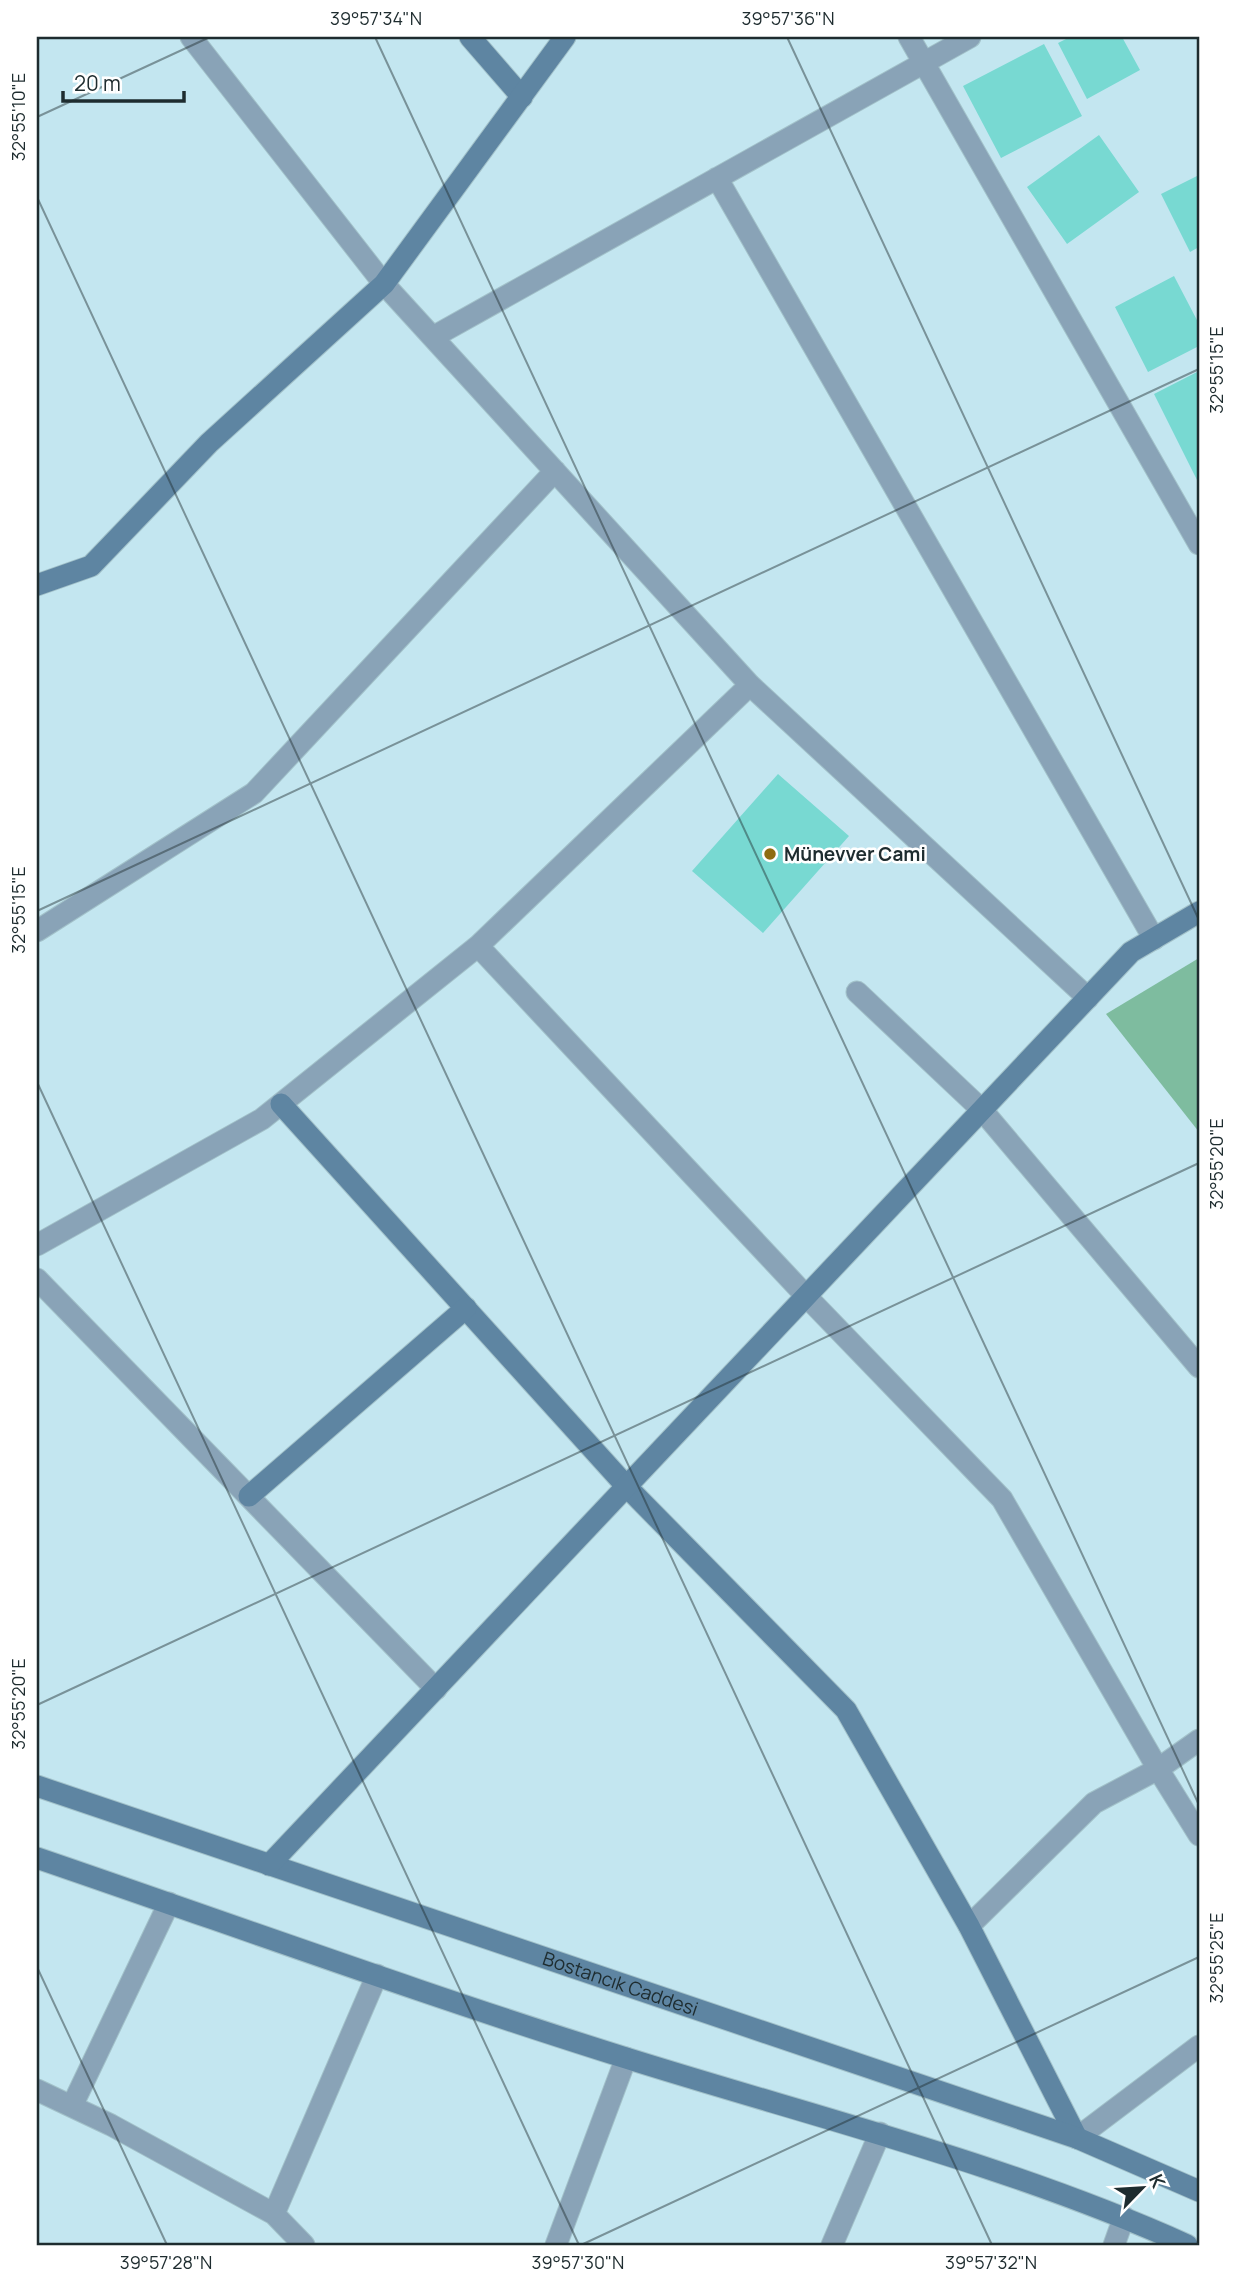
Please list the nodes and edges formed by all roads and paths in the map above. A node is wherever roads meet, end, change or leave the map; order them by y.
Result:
1 (191, 37) edge
2 (470, 37) edge
3 (565, 37) edge
4 (909, 37) edge
5 (970, 37) edge
6 (923, 63) junction
7 (522, 97) junction
8 (717, 178) junction
9 (384, 284) junction
10 (433, 337) junction
11 (555, 471) junction
12 (1199, 544) edge
13 (37, 584) edge
14 (750, 685) junction
15 (1199, 912) edge
16 (37, 931) edge
17 (1154, 939) junction
18 (478, 946) junction
19 (857, 992) dead end
20 (1088, 998) junction
21 (281, 1104) junction
22 (982, 1110) junction
23 (37, 1245) edge
24 (37, 1279) edge
25 (806, 1296) junction
26 (466, 1308) junction
27 (1199, 1367) edge
28 (627, 1487) junction
29 (249, 1496) junction
30 (436, 1689) junction
31 (1199, 1740) edge
32 (1158, 1769) junction
33 (37, 1786) edge
34 (1199, 1835) edge
35 (37, 1858) edge
36 (270, 1865) junction
37 (169, 1903) junction
38 (969, 1926) junction
39 (377, 1975) junction
40 (1199, 2046) edge
41 (626, 2058) junction
42 (37, 2090) edge
43 (72, 2106) junction
44 (880, 2133) junction
45 (1077, 2138) junction
46 (1199, 2191) edge
47 (274, 2214) junction
48 (1124, 2217) junction
49 (304, 2245) edge
50 (556, 2245) edge
51 (832, 2245) edge
52 (1114, 2245) edge
53 (1187, 2245) edge

1 - 9 street
2 - 7 street
3 - 7 street
4 - 6 street
5 - 6 street
6 - 8 street
6 - 12 street
7 - 9 street
8 - 10 street
8 - 17 street
9 - 10 street
9 - 13 street
10 - 11 street
11 - 14 street
11 - 16 street
14 - 18 street
14 - 20 street
15 - 17 street
17 - 20 street
18 - 21 street
18 - 25 street
19 - 22 street
20 - 22 street
21 - 23 street
21 - 26 street
22 - 25 street
22 - 27 street
24 - 29 street
25 - 28 street
25 - 32 street
26 - 28 street
26 - 29 street
28 - 30 street
28 - 38 street
29 - 30 street
30 - 36 street
31 - 32 street
32 - 34 street
32 - 38 street
33 - 36 street, Bostancık Caddesi
35 - 37 street
36 - 45 street, Bostancık Caddesi
37 - 39 street
37 - 43 street
38 - 45 street
39 - 41 street
39 - 47 street
40 - 45 street
41 - 44 street
41 - 50 street
42 - 43 street
43 - 47 street
44 - 48 street
44 - 51 street
45 - 46 street, Bostancık Caddesi
47 - 49 street
48 - 52 street
48 - 53 street

